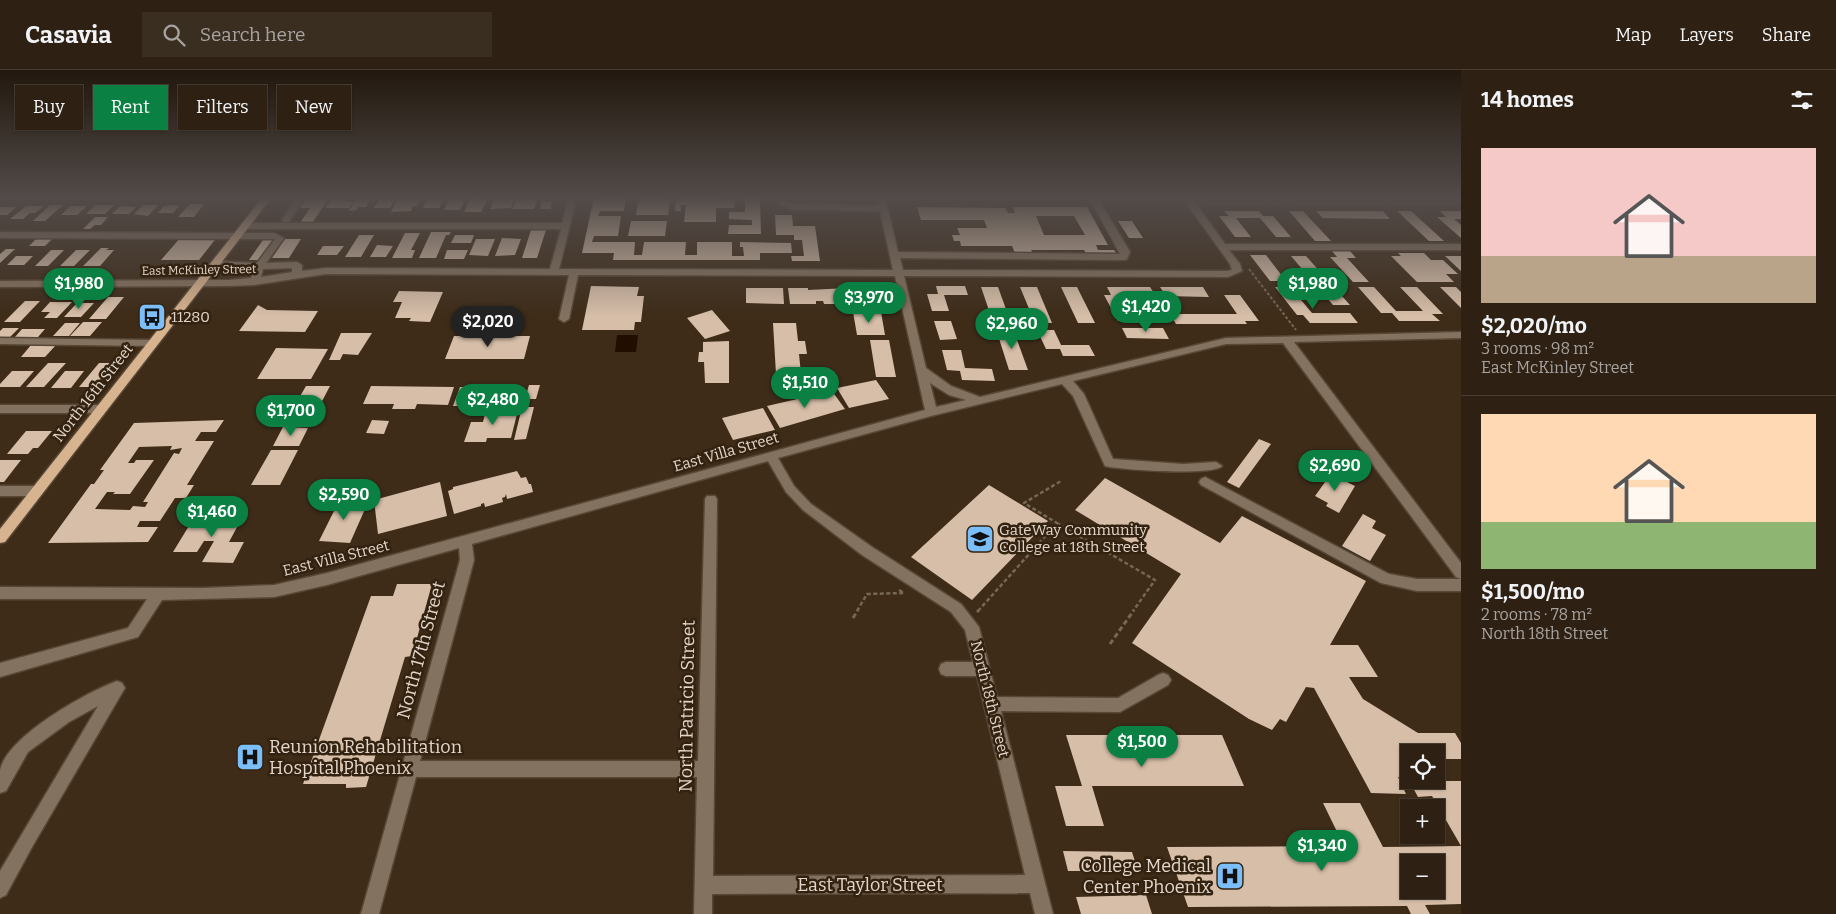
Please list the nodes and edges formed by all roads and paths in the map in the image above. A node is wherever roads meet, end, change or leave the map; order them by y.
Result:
1 (238, 236) edge
2 (275, 236) edge
3 (563, 236) edge
4 (891, 236) edge
5 (1116, 236) edge
6 (1214, 236) edge
7 (1222, 247) junction
8 (1461, 247) edge
9 (895, 256) junction
10 (216, 264) junction
11 (260, 265) junction
12 (1248, 268) dead end
13 (554, 272) junction
14 (574, 272) junction
15 (900, 272) junction
16 (297, 273) junction
17 (254, 282) junction
18 (0, 284) edge
19 (200, 284) junction
20 (564, 319) dead end
21 (1297, 331) dead end
22 (1461, 335) edge
23 (1286, 339) junction
24 (0, 341) edge
25 (153, 343) junction
26 (922, 371) junction
27 (1064, 379) junction
28 (983, 399) junction
29 (0, 409) edge
30 (101, 409) junction
31 (931, 412) junction
32 (771, 456) junction
33 (1216, 466) dead end
34 (1061, 481) dead end
35 (1205, 482) dead end
36 (0, 491) edge
37 (36, 491) junction
38 (712, 499) dead end
39 (1057, 523) junction
40 (0, 538) edge
41 (465, 540) junction
42 (1461, 573) edge
43 (1461, 585) edge
44 (895, 586) dead end
45 (0, 593) edge
46 (158, 594) junction
47 (977, 612) dead end
48 (853, 618) dead end
49 (1110, 644) dead end
50 (946, 669) dead end
51 (983, 669) junction
52 (0, 670) edge
53 (1163, 680) dead end
54 (992, 704) junction
55 (705, 768) junction
56 (409, 770) junction
57 (0, 785) edge
58 (1037, 884) junction
59 (703, 885) junction
60 (0, 889) edge
61 (370, 914) edge
62 (703, 914) edge
63 (1044, 914) edge

1 - 10 main road, North 16th Street
2 - 11 street
3 - 13 street
4 - 9 street
5 - 9 street
6 - 7 street
7 - 8 street
7 - 15 street, East McKinley Street
9 - 15 street
10 - 11 street
10 - 19 main road, North 16th Street
11 - 16 street
11 - 17 street
12 - 21 path
13 - 14 street, East McKinley Street
13 - 16 street, East McKinley Street
14 - 15 street, East McKinley Street
14 - 20 street
15 - 26 street
16 - 17 street, East McKinley Street
17 - 19 street, East McKinley Street
18 - 19 street, East McKinley Street
19 - 25 main road, North 16th Street
22 - 23 street, East Villa Street
23 - 27 street, East Villa Street
23 - 42 street
24 - 25 street
25 - 30 main road, North 16th Street
26 - 28 street
26 - 31 street
27 - 28 street, East Villa Street
27 - 33 street
28 - 31 street, East Villa Street
29 - 30 street
30 - 37 main road, North 16th Street
31 - 32 street, East Villa Street
32 - 41 street, East Villa Street
32 - 51 street, North 18th Street
34 - 39 path
35 - 43 street
36 - 37 street
37 - 40 main road, North 16th Street
38 - 55 street, North Patricio Street
39 - 47 path
39 - 49 path
41 - 46 street, East Villa Street
41 - 56 street, North 17th Street
44 - 48 path
45 - 46 street, East Villa Street
46 - 52 street
50 - 51 street
51 - 54 street, North 18th Street
53 - 54 street
54 - 58 street, North 18th Street
55 - 56 street
55 - 59 street, North Patricio Street
56 - 61 street, North 17th Street
57 - 60 street
58 - 59 street, East Taylor Street
58 - 63 street, North 18th Street
59 - 62 street, North Patricio Street

